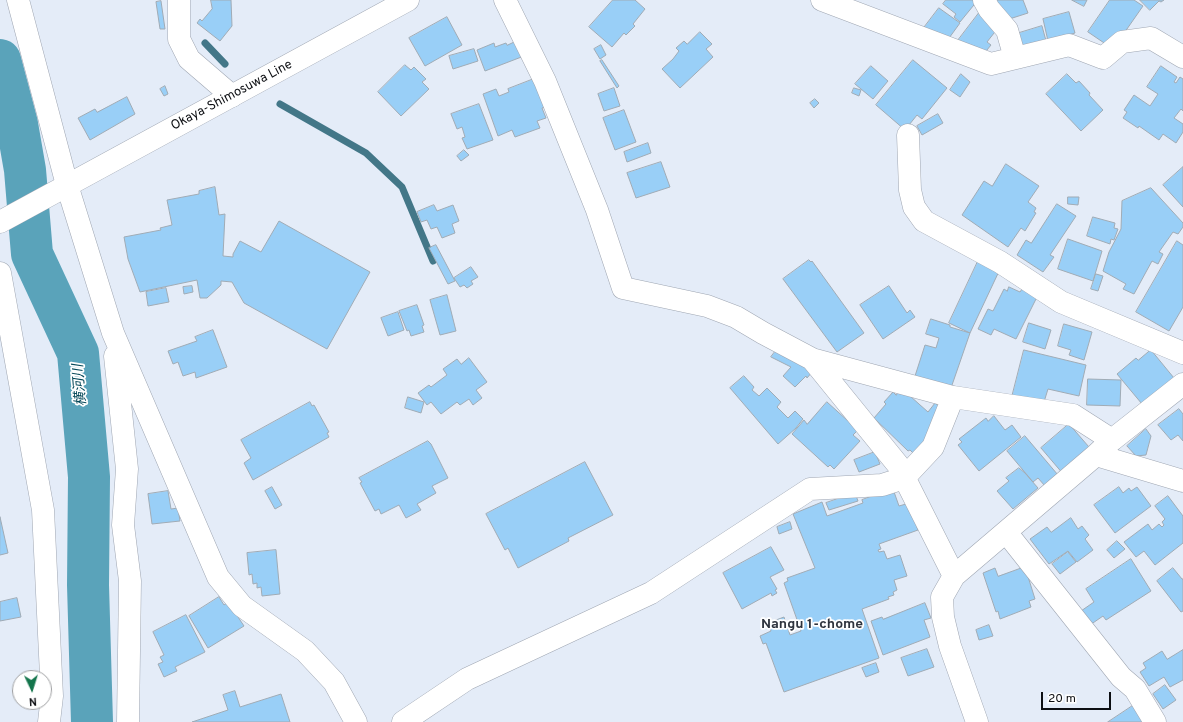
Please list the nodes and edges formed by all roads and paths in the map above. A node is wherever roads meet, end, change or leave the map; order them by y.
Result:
1 (18, 0) edge
2 (179, 0) edge
3 (408, 0) edge
4 (505, 0) edge
5 (822, 0) edge
6 (984, 0) edge
7 (1183, 57) edge
8 (1015, 58) junction
9 (232, 96) junction
10 (908, 135) dead end
11 (61, 189) junction
12 (0, 222) edge
13 (0, 273) edge
14 (112, 333) junction
15 (1183, 354) edge
16 (812, 360) junction
17 (1183, 384) edge
18 (953, 397) junction
19 (1112, 440) junction
20 (1096, 455) junction
21 (904, 478) junction
22 (1183, 480) edge
23 (1006, 532) junction
24 (954, 576) junction
25 (49, 722) edge
26 (128, 722) edge
27 (356, 722) edge
28 (403, 722) edge
29 (977, 722) edge
30 (1155, 722) edge

1 - 11 street
2 - 9 street
3 - 9 street, Okaya-Shimosuwa Line
4 - 16 street
5 - 8 street
6 - 8 street
7 - 8 street
9 - 11 street, Okaya-Shimosuwa Line
10 - 15 street
11 - 12 street, Okaya-Shimosuwa Line
11 - 14 street
13 - 25 street
14 - 26 street
14 - 27 street
16 - 18 street
16 - 21 street
17 - 19 street
18 - 19 street
18 - 21 street
19 - 20 street
20 - 22 street
20 - 23 street
21 - 24 street
21 - 28 street
23 - 24 street
23 - 30 street
24 - 29 street

